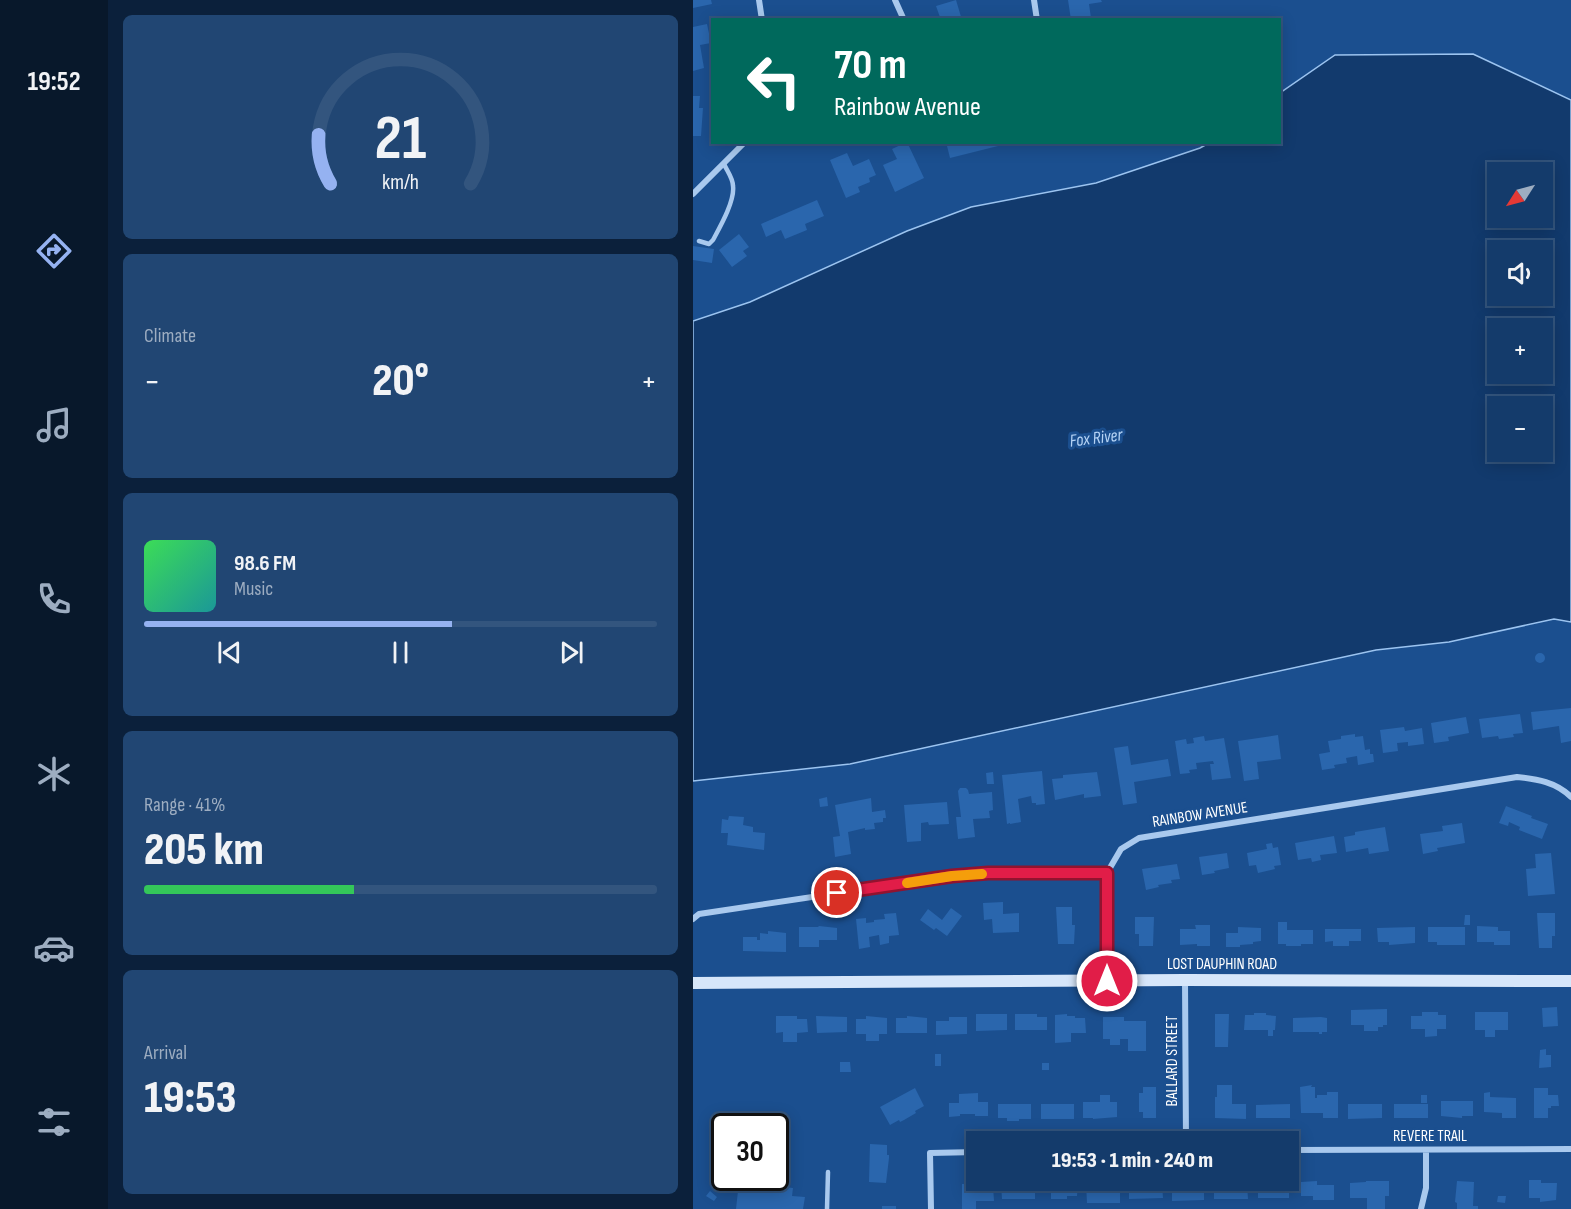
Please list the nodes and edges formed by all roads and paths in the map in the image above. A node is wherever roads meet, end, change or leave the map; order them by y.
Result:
1 (759, 0) edge
2 (895, 0) edge
3 (1034, 0) edge
4 (762, 18) edge
5 (903, 18) edge
6 (1037, 18) edge
7 (743, 144) edge
8 (724, 164) junction
9 (693, 194) edge
10 (699, 241) dead end
11 (1571, 797) edge
12 (1107, 873) junction
13 (696, 916) edge
14 (1185, 980) junction
15 (1107, 981) junction
16 (1571, 981) edge
17 (693, 983) edge
18 (1186, 1131) edge
19 (1571, 1149) edge
20 (1299, 1150) edge
21 (1426, 1150) junction
22 (966, 1152) edge
23 (828, 1172) dead end
24 (827, 1209) edge
25 (931, 1209) edge
26 (1421, 1209) edge

1 - 4 street
2 - 5 street
3 - 6 street
7 - 8 street
8 - 9 street
8 - 10 lane
11 - 12 street, RAINBOW AVENUE
12 - 13 street
12 - 15 street
14 - 15 street, LOST DAUPHIN ROAD
14 - 16 street, LOST DAUPHIN ROAD
14 - 18 street, BALLARD STREET
15 - 17 street, LOST DAUPHIN ROAD
19 - 21 street, REVERE TRAIL
20 - 21 street, REVERE TRAIL
21 - 26 street
22 - 25 street
23 - 24 lane

